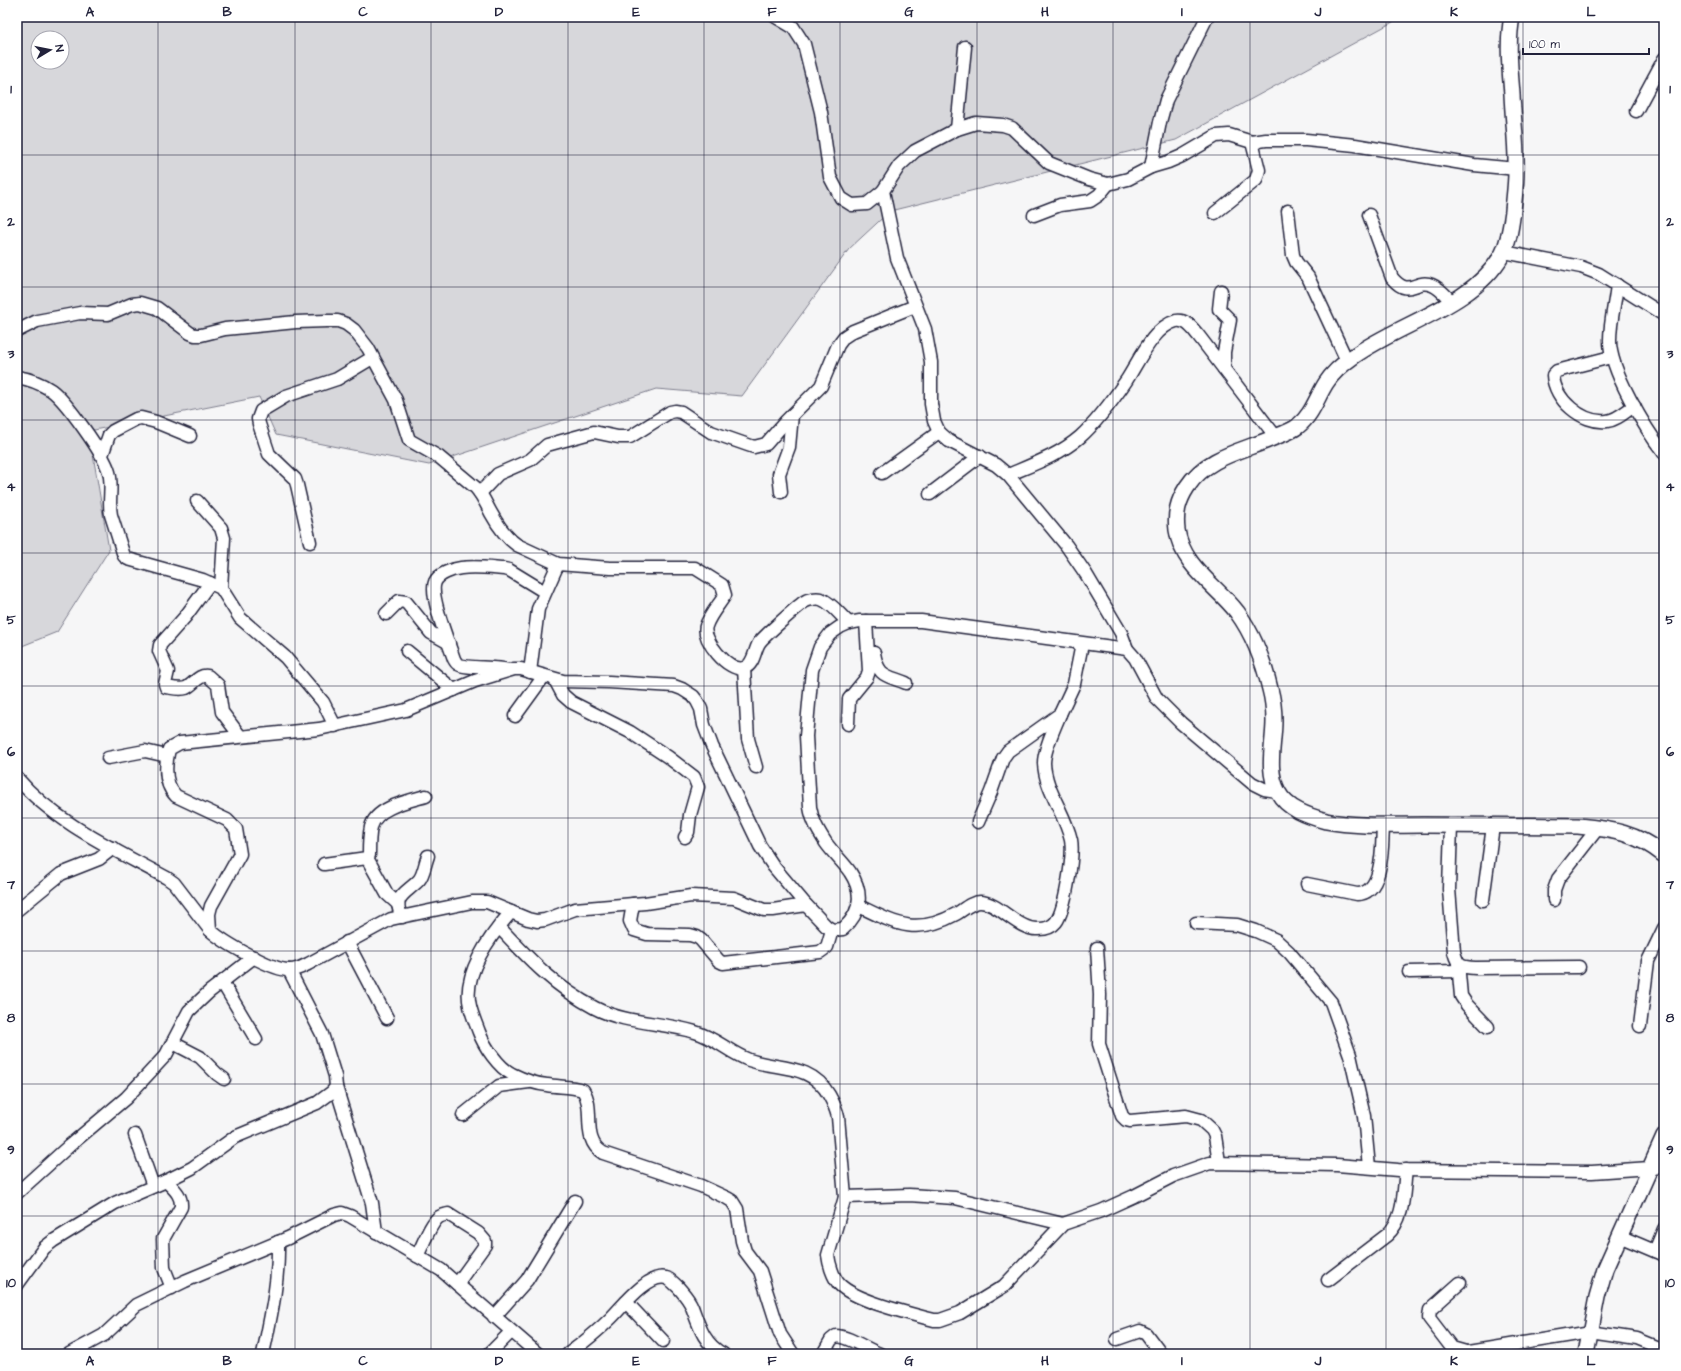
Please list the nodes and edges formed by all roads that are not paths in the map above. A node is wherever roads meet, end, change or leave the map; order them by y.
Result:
1 (776, 17) edge
2 (1207, 17) edge
3 (1512, 17) edge
4 (965, 47) dead end
5 (1663, 64) edge
6 (1636, 111) dead end
7 (957, 129) junction
8 (1252, 142) junction
9 (1151, 167) junction
10 (1517, 169) junction
11 (1108, 184) junction
12 (883, 191) junction
13 (1288, 211) dead end
14 (1215, 213) dead end
15 (1034, 215) dead end
16 (1369, 215) dead end
17 (1504, 252) junction
18 (1617, 285) junction
19 (1222, 291) dead end
20 (1452, 302) junction
21 (915, 306) junction
22 (1664, 315) edge
23 (17, 331) edge
24 (1611, 357) junction
25 (372, 358) junction
26 (1347, 361) junction
27 (1224, 369) junction
28 (17, 377) edge
29 (1634, 406) junction
30 (792, 415) junction
31 (939, 432) junction
32 (190, 436) dead end
33 (1276, 437) junction
34 (1664, 453) edge
35 (102, 454) junction
36 (980, 456) junction
37 (882, 473) dead end
38 (1008, 475) junction
39 (780, 492) dead end
40 (480, 493) junction
41 (930, 494) dead end
42 (197, 501) dead end
43 (310, 542) dead end
44 (558, 564) junction
45 (215, 585) junction
46 (545, 592) junction
47 (386, 614) dead end
48 (866, 621) junction
49 (849, 623) junction
50 (449, 643) junction
51 (868, 643) junction
52 (1082, 644) junction
53 (1127, 648) junction
54 (407, 651) dead end
55 (744, 668) junction
56 (510, 670) junction
57 (530, 672) junction
58 (550, 678) junction
59 (906, 684) dead end
60 (454, 690) junction
61 (1060, 714) junction
62 (515, 716) dead end
63 (848, 724) dead end
64 (335, 726) junction
65 (240, 736) junction
66 (167, 756) junction
67 (108, 758) dead end
68 (756, 767) dead end
69 (17, 778) edge
70 (1277, 791) junction
71 (426, 796) dead end
72 (978, 822) dead end
73 (1383, 825) junction
74 (1452, 825) junction
75 (1494, 826) junction
76 (1598, 828) junction
77 (685, 837) dead end
78 (113, 848) junction
79 (1664, 855) edge
80 (428, 856) dead end
81 (367, 858) junction
82 (324, 864) dead end
83 (1307, 884) dead end
84 (1483, 900) dead end
85 (1554, 900) dead end
86 (398, 904) junction
87 (633, 904) junction
88 (806, 905) junction
89 (859, 906) junction
90 (17, 910) edge
91 (511, 912) junction
92 (402, 917) junction
93 (1196, 923) dead end
94 (499, 927) junction
95 (1664, 928) edge
96 (210, 930) junction
97 (832, 930) junction
98 (347, 942) junction
99 (1097, 948) dead end
100 (254, 957) junction
101 (1458, 967) junction
102 (1578, 967) dead end
103 (289, 970) junction
104 (1410, 972) dead end
105 (222, 982) junction
106 (387, 1018) dead end
107 (1640, 1026) dead end
108 (1488, 1027) dead end
109 (256, 1039) dead end
110 (173, 1043) junction
111 (508, 1072) junction
112 (224, 1079) dead end
113 (533, 1081) junction
114 (504, 1085) junction
115 (336, 1088) junction
116 (463, 1115) dead end
117 (135, 1135) dead end
118 (1664, 1137) edge
119 (1219, 1162) junction
120 (1369, 1167) junction
121 (1657, 1168) edge
122 (1406, 1170) junction
123 (166, 1181) junction
124 (153, 1186) junction
125 (17, 1193) edge
126 (845, 1196) junction
127 (575, 1201) dead end
128 (1063, 1224) junction
129 (1664, 1229) edge
130 (376, 1232) junction
131 (1620, 1236) junction
132 (278, 1242) junction
133 (1660, 1253) edge
134 (417, 1256) junction
135 (1328, 1280) dead end
136 (1460, 1283) dead end
137 (457, 1284) junction
138 (17, 1285) edge
139 (172, 1288) junction
140 (626, 1302) junction
141 (494, 1317) junction
142 (511, 1332) junction
143 (1590, 1332) junction
144 (1117, 1339) dead end
145 (663, 1341) dead end
146 (1664, 1350) edge
147 (1461, 1353) edge
148 (69, 1354) edge
149 (263, 1354) edge
150 (489, 1354) edge
151 (538, 1354) edge
152 (568, 1354) edge
153 (723, 1354) edge
154 (793, 1354) edge
155 (823, 1354) edge
156 (880, 1354) edge
157 (1161, 1354) edge
158 (1586, 1354) edge

1 - 12 street
2 - 9 street
3 - 10 main road
4 - 7 street
5 - 6 street
7 - 11 street
7 - 12 street
8 - 9 street
8 - 10 street
8 - 14 street
9 - 11 street
10 - 17 main road
11 - 15 street
12 - 21 street
13 - 26 street
16 - 20 street
17 - 18 street
17 - 20 main road
18 - 22 street
18 - 24 street
19 - 27 street
20 - 26 main road
21 - 30 street
21 - 31 street
23 - 25 street
24 - 29 street
24 - 29 street
25 - 40 street
25 - 43 street
26 - 33 main road
27 - 33 street
27 - 38 street
28 - 35 street
29 - 34 street
30 - 39 street
30 - 40 street
31 - 36 street
31 - 37 street
32 - 35 street
33 - 70 main road
35 - 45 street
36 - 38 street
36 - 41 street
38 - 53 street
40 - 44 street
42 - 45 street
44 - 46 street
44 - 55 street
45 - 64 street
45 - 65 street
46 - 50 street
46 - 57 street
47 - 50 street
48 - 49 street
48 - 51 street
48 - 52 street
49 - 55 street
49 - 89 street
50 - 56 street
51 - 59 street
51 - 63 street
52 - 53 street
52 - 61 street
53 - 70 street
54 - 60 street
55 - 68 street
56 - 57 street
56 - 60 street
57 - 58 street
58 - 62 street
58 - 77 street
58 - 88 street
60 - 64 street
61 - 72 street
61 - 89 street
64 - 65 street
65 - 66 street
66 - 67 street
66 - 96 street
69 - 78 street
70 - 73 main road
71 - 81 street
73 - 74 main road
73 - 83 street
74 - 75 main road
74 - 101 street
75 - 76 main road
75 - 84 street
76 - 79 main road
76 - 85 street
78 - 90 street
78 - 96 street
80 - 86 street
81 - 82 street
81 - 86 street
86 - 92 street
87 - 88 street
87 - 91 street
87 - 97 street
88 - 97 street
89 - 97 street
91 - 92 street
91 - 94 street
92 - 98 street
93 - 120 street
94 - 111 street
94 - 126 street
95 - 107 street
96 - 100 street
98 - 103 street
98 - 106 street
99 - 119 street
100 - 103 street
100 - 105 street
101 - 102 street
101 - 104 street
101 - 108 street
103 - 115 street
105 - 109 street
105 - 110 street
110 - 112 street
110 - 125 street
111 - 113 street
111 - 114 street
113 - 114 street
113 - 154 street
114 - 116 street
115 - 123 street
115 - 130 street
117 - 124 street
118 - 121 main road
119 - 120 street
119 - 128 street
120 - 122 street
121 - 122 street
121 - 131 main road
122 - 135 street
123 - 124 street
123 - 139 street
124 - 138 street
126 - 128 street
126 - 128 street
127 - 141 street
129 - 133 street
130 - 132 street
130 - 134 street
131 - 133 street
131 - 143 main road
132 - 139 street
132 - 149 street
134 - 137 street
134 - 137 street
136 - 147 street
137 - 141 street
139 - 148 street
140 - 145 street
140 - 152 street
140 - 153 street
141 - 142 street
142 - 150 street
142 - 151 street
143 - 146 street
143 - 147 street
143 - 158 main road
144 - 157 street
155 - 156 street

